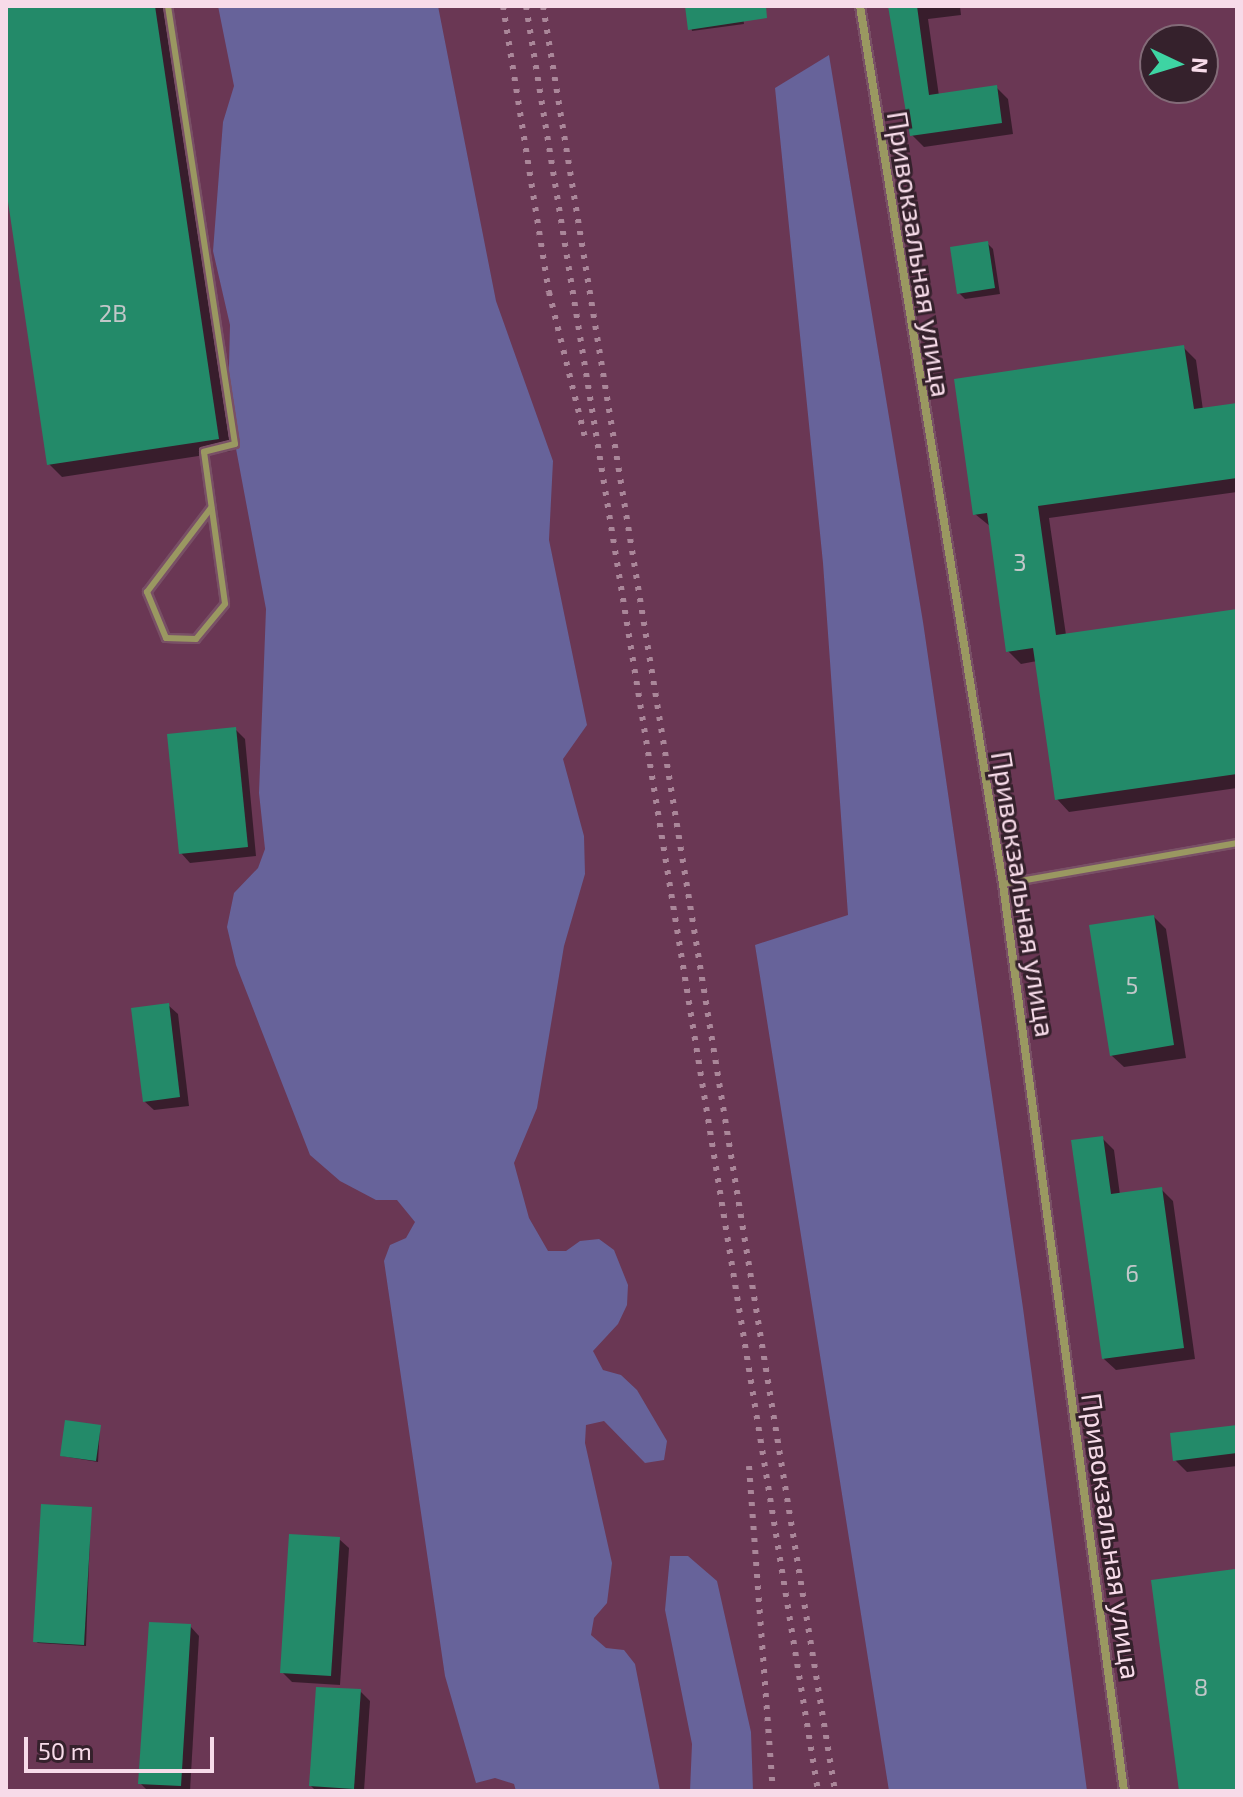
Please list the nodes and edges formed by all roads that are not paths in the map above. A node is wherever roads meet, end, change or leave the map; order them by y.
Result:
1 (168, 6) edge
2 (860, 6) edge
3 (211, 508) junction
4 (1237, 843) edge
5 (1003, 884) junction
6 (1124, 1791) edge

1 - 3 lane
2 - 5 street, Привокзальная улица
3 - 3 lane
4 - 5 lane
5 - 6 street, Привокзальная улица

